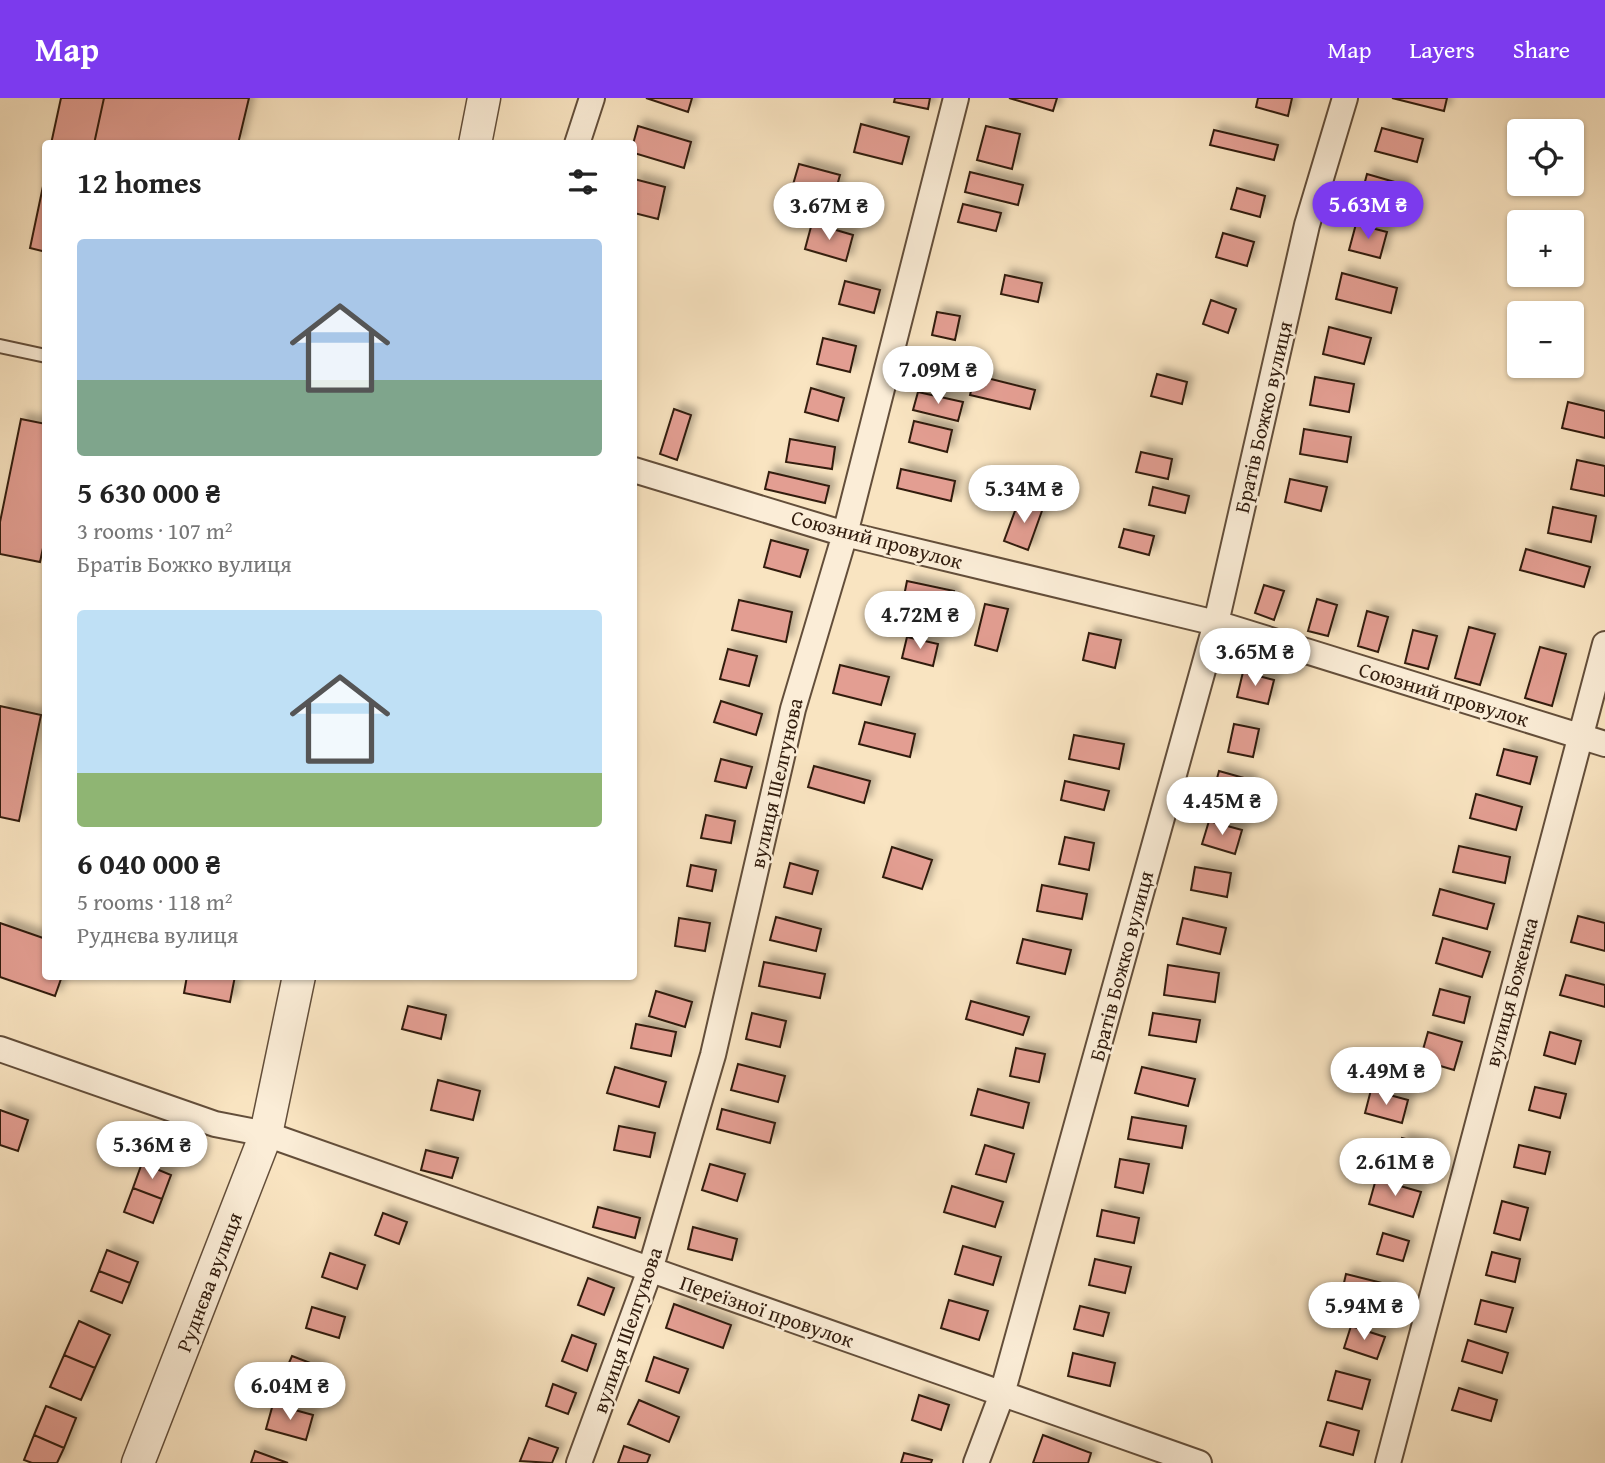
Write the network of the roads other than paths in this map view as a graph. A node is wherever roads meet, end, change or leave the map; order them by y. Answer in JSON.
{"nodes":[{"id":1,"x":484,"y":98,"type":"edge"},
{"id":2,"x":592,"y":98,"type":"edge"},
{"id":3,"x":956,"y":98,"type":"edge"},
{"id":4,"x":1345,"y":98,"type":"edge"},
{"id":5,"x":476,"y":140,"type":"edge"},
{"id":6,"x":578,"y":140,"type":"edge"},
{"id":7,"x":0,"y":346,"type":"edge"},
{"id":8,"x":42,"y":355,"type":"edge"},
{"id":9,"x":637,"y":471,"type":"edge"},
{"id":10,"x":845,"y":534,"type":"junction"},
{"id":11,"x":1216,"y":623,"type":"junction"},
{"id":12,"x":1605,"y":644,"type":"edge"},
{"id":13,"x":1579,"y":736,"type":"junction"},
{"id":14,"x":1605,"y":744,"type":"edge"},
{"id":15,"x":298,"y":980,"type":"edge"},
{"id":16,"x":0,"y":1049,"type":"edge"},
{"id":17,"x":266,"y":1134,"type":"junction"},
{"id":18,"x":650,"y":1270,"type":"junction"},
{"id":19,"x":1002,"y":1394,"type":"junction"},
{"id":20,"x":138,"y":1463,"type":"edge"},
{"id":21,"x":579,"y":1463,"type":"edge"},
{"id":22,"x":976,"y":1463,"type":"edge"},
{"id":23,"x":1199,"y":1463,"type":"edge"},
{"id":24,"x":1388,"y":1463,"type":"edge"}],
"edges":[{"from":1,"to":5,"type":"street"},
{"from":2,"to":6,"type":"street"},
{"from":3,"to":10,"type":"street","name":"вулиця Шелгунова"},
{"from":4,"to":11,"type":"street","name":"Братів Божко вулиця"},
{"from":7,"to":8,"type":"lane"},
{"from":9,"to":10,"type":"street","name":"Союзний провулок"},
{"from":10,"to":11,"type":"street","name":"Союзний провулок"},
{"from":10,"to":18,"type":"street","name":"вулиця Шелгунова"},
{"from":11,"to":13,"type":"street","name":"Союзний провулок"},
{"from":11,"to":19,"type":"street","name":"Братів Божко вулиця"},
{"from":12,"to":13,"type":"street","name":"вулиця Боженка"},
{"from":13,"to":14,"type":"street","name":"Союзний провулок"},
{"from":13,"to":24,"type":"street","name":"вулиця Боженка"},
{"from":15,"to":17,"type":"street","name":"Руднєва вулиця"},
{"from":16,"to":17,"type":"street","name":"Переїзної провулок"},
{"from":17,"to":18,"type":"street","name":"Переїзної провулок"},
{"from":17,"to":20,"type":"street","name":"Руднєва вулиця"},
{"from":18,"to":19,"type":"street","name":"Переїзної провулок"},
{"from":18,"to":21,"type":"street","name":"вулиця Шелгунова"},
{"from":19,"to":22,"type":"street","name":"Братів Божко вулиця"},
{"from":19,"to":23,"type":"street","name":"Переїзної провулок"}]}
